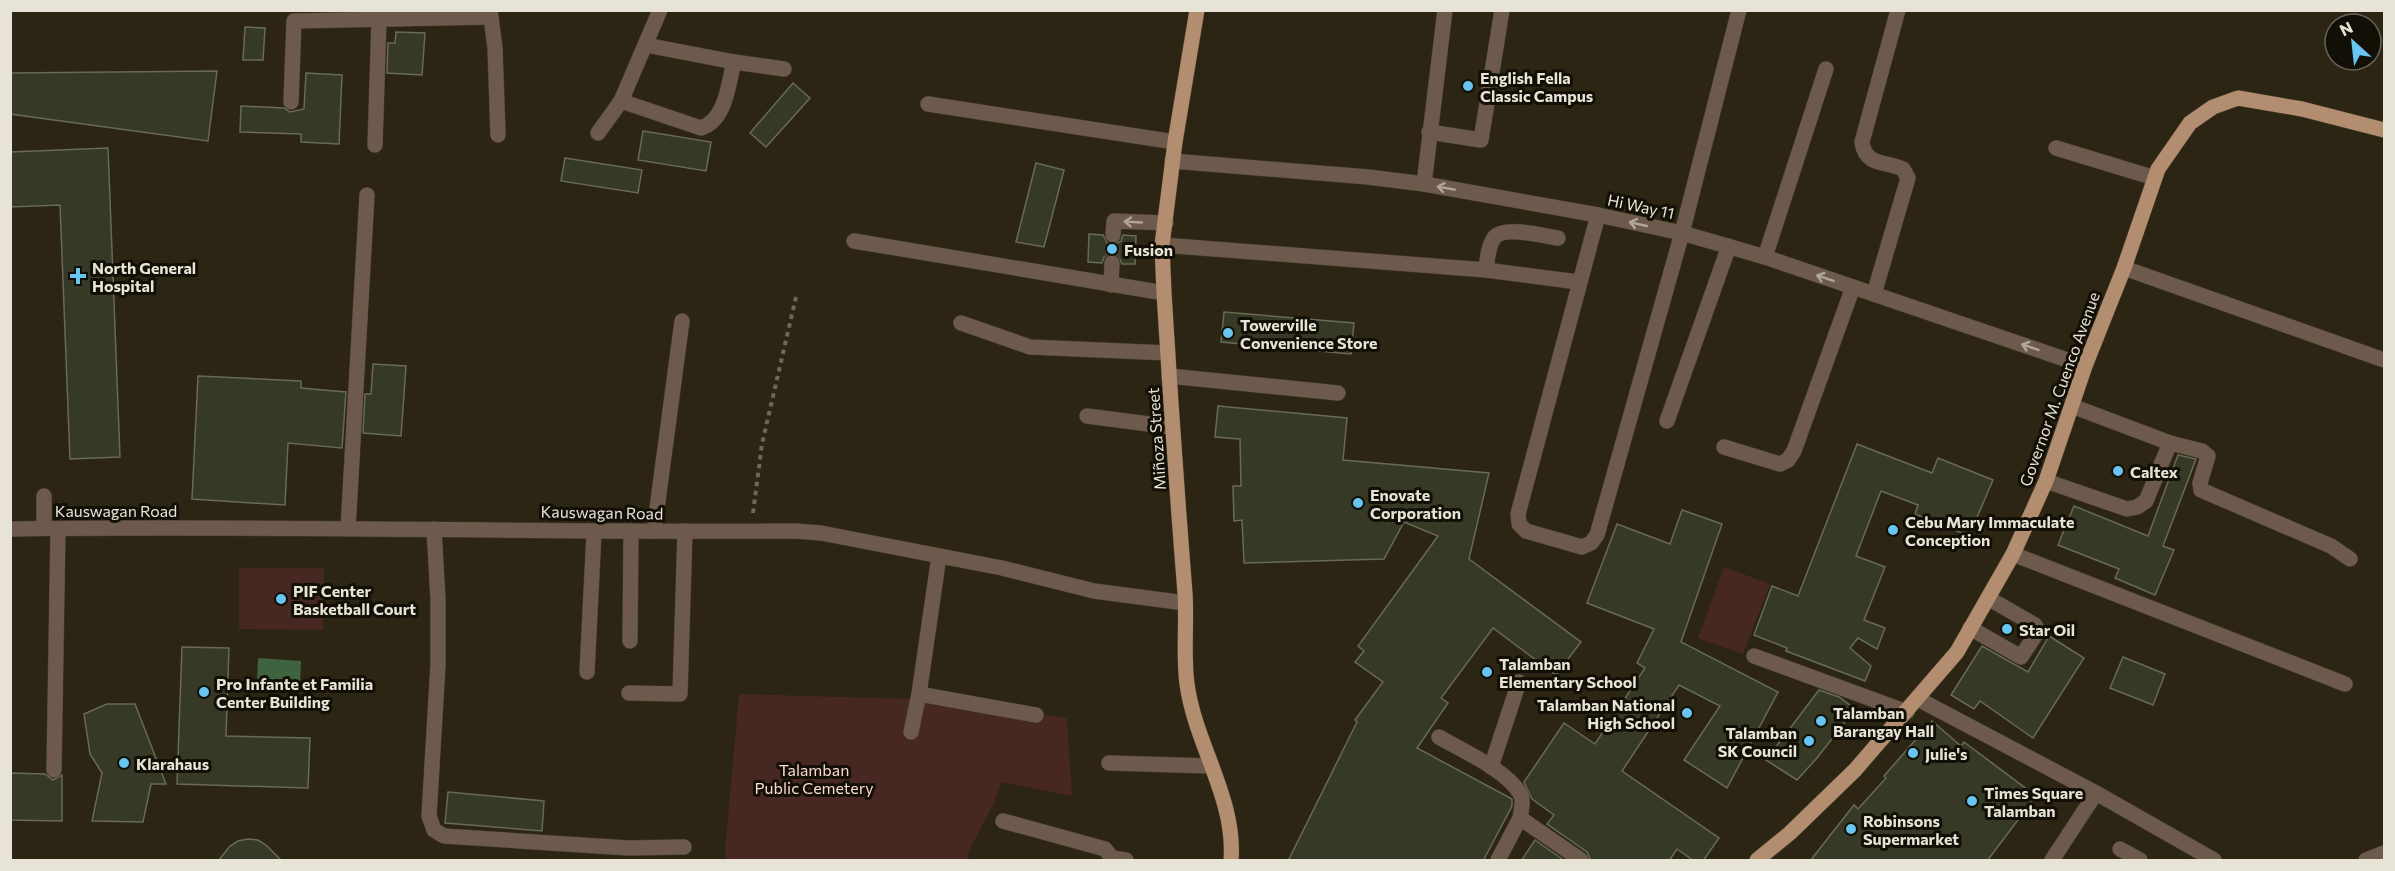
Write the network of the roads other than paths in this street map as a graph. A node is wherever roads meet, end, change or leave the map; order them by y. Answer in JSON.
{"nodes":[{"id":1,"x":660,"y":10,"type":"edge"},
{"id":2,"x":1197,"y":10,"type":"edge"},
{"id":3,"x":1445,"y":10,"type":"edge"},
{"id":4,"x":1502,"y":10,"type":"edge"},
{"id":5,"x":1739,"y":10,"type":"edge"},
{"id":6,"x":1898,"y":10,"type":"edge"},
{"id":7,"x":491,"y":14,"type":"edge"},
{"id":8,"x":379,"y":20,"type":"junction"},
{"id":9,"x":646,"y":45,"type":"junction"},
{"id":10,"x":734,"y":62,"type":"junction"},
{"id":11,"x":784,"y":69,"type":"dead end"},
{"id":12,"x":1826,"y":69,"type":"dead end"},
{"id":13,"x":621,"y":101,"type":"junction"},
{"id":14,"x":291,"y":102,"type":"dead end"},
{"id":15,"x":928,"y":104,"type":"dead end"},
{"id":16,"x":2385,"y":130,"type":"edge"},
{"id":17,"x":1429,"y":132,"type":"junction"},
{"id":18,"x":598,"y":133,"type":"dead end"},
{"id":19,"x":498,"y":135,"type":"dead end"},
{"id":20,"x":1175,"y":142,"type":"junction"},
{"id":21,"x":375,"y":145,"type":"dead end"},
{"id":22,"x":2056,"y":148,"type":"dead end"},
{"id":23,"x":1172,"y":162,"type":"junction"},
{"id":24,"x":2155,"y":178,"type":"junction"},
{"id":25,"x":1424,"y":184,"type":"junction"},
{"id":26,"x":367,"y":195,"type":"dead end"},
{"id":27,"x":1598,"y":215,"type":"junction"},
{"id":28,"x":1166,"y":224,"type":"junction"},
{"id":29,"x":1682,"y":233,"type":"junction"},
{"id":30,"x":1113,"y":235,"type":"dead end"},
{"id":31,"x":1558,"y":238,"type":"dead end"},
{"id":32,"x":855,"y":241,"type":"dead end"},
{"id":33,"x":1162,"y":245,"type":"junction"},
{"id":34,"x":1729,"y":246,"type":"junction"},
{"id":35,"x":1765,"y":257,"type":"junction"},
{"id":36,"x":1112,"y":263,"type":"tunnel mouth"},
{"id":37,"x":2124,"y":268,"type":"junction"},
{"id":38,"x":1486,"y":270,"type":"junction"},
{"id":39,"x":1578,"y":282,"type":"junction"},
{"id":40,"x":1111,"y":285,"type":"junction"},
{"id":41,"x":1853,"y":287,"type":"junction"},
{"id":42,"x":1164,"y":293,"type":"junction"},
{"id":43,"x":1874,"y":294,"type":"junction"},
{"id":44,"x":682,"y":321,"type":"dead end"},
{"id":45,"x":961,"y":323,"type":"dead end"},
{"id":46,"x":1168,"y":353,"type":"junction"},
{"id":47,"x":2385,"y":360,"type":"edge"},
{"id":48,"x":2085,"y":366,"type":"junction"},
{"id":49,"x":1169,"y":376,"type":"junction"},
{"id":50,"x":1338,"y":393,"type":"dead end"},
{"id":51,"x":2072,"y":406,"type":"junction"},
{"id":52,"x":1087,"y":417,"type":"dead end"},
{"id":53,"x":1666,"y":421,"type":"dead end"},
{"id":54,"x":1172,"y":427,"type":"junction"},
{"id":55,"x":2170,"y":443,"type":"junction"},
{"id":56,"x":1724,"y":447,"type":"dead end"},
{"id":57,"x":2046,"y":481,"type":"junction"},
{"id":58,"x":44,"y":496,"type":"dead end"},
{"id":59,"x":10,"y":529,"type":"edge"},
{"id":60,"x":51,"y":529,"type":"junction"},
{"id":61,"x":348,"y":529,"type":"junction"},
{"id":62,"x":434,"y":529,"type":"junction"},
{"id":63,"x":631,"y":531,"type":"junction"},
{"id":64,"x":654,"y":531,"type":"junction"},
{"id":65,"x":685,"y":531,"type":"junction"},
{"id":66,"x":594,"y":533,"type":"junction"},
{"id":67,"x":2013,"y":554,"type":"junction"},
{"id":68,"x":939,"y":556,"type":"junction"},
{"id":69,"x":2350,"y":559,"type":"dead end"},
{"id":70,"x":1988,"y":598,"type":"junction"},
{"id":71,"x":1185,"y":603,"type":"junction"},
{"id":72,"x":1970,"y":628,"type":"junction"},
{"id":73,"x":630,"y":641,"type":"dead end"},
{"id":74,"x":1754,"y":656,"type":"dead end"},
{"id":75,"x":587,"y":672,"type":"dead end"},
{"id":76,"x":1519,"y":682,"type":"dead end"},
{"id":77,"x":2345,"y":684,"type":"dead end"},
{"id":78,"x":629,"y":693,"type":"dead end"},
{"id":79,"x":919,"y":694,"type":"junction"},
{"id":80,"x":1918,"y":699,"type":"junction"},
{"id":81,"x":1907,"y":712,"type":"junction"},
{"id":82,"x":1036,"y":715,"type":"dead end"},
{"id":83,"x":911,"y":732,"type":"dead end"},
{"id":84,"x":1439,"y":737,"type":"dead end"},
{"id":85,"x":1109,"y":763,"type":"dead end"},
{"id":86,"x":1211,"y":766,"type":"junction"},
{"id":87,"x":1491,"y":767,"type":"junction"},
{"id":88,"x":54,"y":770,"type":"dead end"},
{"id":89,"x":2096,"y":793,"type":"junction"},
{"id":90,"x":1520,"y":818,"type":"junction"},
{"id":91,"x":1003,"y":821,"type":"dead end"},
{"id":92,"x":684,"y":847,"type":"dead end"},
{"id":93,"x":2120,"y":849,"type":"dead end"},
{"id":94,"x":2385,"y":852,"type":"edge"},
{"id":95,"x":2190,"y":855,"type":"edge"},
{"id":96,"x":1116,"y":860,"type":"edge"},
{"id":97,"x":1231,"y":861,"type":"edge"},
{"id":98,"x":1498,"y":861,"type":"edge"},
{"id":99,"x":1581,"y":861,"type":"edge"},
{"id":100,"x":1758,"y":861,"type":"edge"},
{"id":101,"x":2052,"y":861,"type":"edge"},
{"id":102,"x":2140,"y":861,"type":"edge"},
{"id":103,"x":2214,"y":861,"type":"edge"},
{"id":104,"x":2366,"y":861,"type":"edge"}],
"edges":[{"from":1,"to":9,"type":"street"},
{"from":2,"to":20,"type":"main road","name":"Miñoza Street"},
{"from":3,"to":17,"type":"street"},
{"from":4,"to":17,"type":"street"},
{"from":5,"to":29,"type":"street"},
{"from":6,"to":43,"type":"street"},
{"from":7,"to":8,"type":"street"},
{"from":7,"to":19,"type":"street"},
{"from":8,"to":14,"type":"street"},
{"from":8,"to":21,"type":"street"},
{"from":9,"to":10,"type":"street"},
{"from":9,"to":13,"type":"street"},
{"from":10,"to":11,"type":"street"},
{"from":10,"to":13,"type":"street"},
{"from":12,"to":35,"type":"street"},
{"from":13,"to":18,"type":"street"},
{"from":15,"to":20,"type":"street"},
{"from":16,"to":24,"type":"main road","name":"Governor M. Cuenco Avenue"},
{"from":17,"to":25,"type":"street"},
{"from":20,"to":23,"type":"main road","name":"Miñoza Street"},
{"from":22,"to":24,"type":"street"},
{"from":23,"to":25,"type":"street","name":"Hi Way 11"},
{"from":23,"to":28,"type":"main road","name":"Miñoza Street"},
{"from":24,"to":37,"type":"main road","name":"Governor M. Cuenco Avenue"},
{"from":27,"to":25,"type":"street","name":"Hi Way 11","one_way":true},
{"from":26,"to":61,"type":"street"},
{"from":29,"to":27,"type":"street","name":"Hi Way 11","one_way":true},
{"from":27,"to":39,"type":"street"},
{"from":28,"to":30,"type":"street","one_way":true},
{"from":28,"to":33,"type":"main road","name":"Miñoza Street"},
{"from":29,"to":34,"type":"street","name":"Hi Way 11"},
{"from":29,"to":39,"type":"street"},
{"from":31,"to":38,"type":"street"},
{"from":32,"to":40,"type":"street"},
{"from":33,"to":38,"type":"street"},
{"from":33,"to":42,"type":"main road","name":"Miñoza Street"},
{"from":34,"to":35,"type":"street","name":"Hi Way 11"},
{"from":34,"to":53,"type":"street"},
{"from":41,"to":35,"type":"street","name":"Hi Way 11","one_way":true},
{"from":36,"to":40,"type":"street"},
{"from":37,"to":47,"type":"street"},
{"from":37,"to":48,"type":"main road","name":"Governor M. Cuenco Avenue"},
{"from":38,"to":39,"type":"street"},
{"from":40,"to":42,"type":"street"},
{"from":41,"to":43,"type":"street","name":"Hi Way 11"},
{"from":41,"to":56,"type":"street"},
{"from":42,"to":46,"type":"main road","name":"Miñoza Street"},
{"from":48,"to":43,"type":"street","name":"Hi Way 11","one_way":true},
{"from":44,"to":64,"type":"street"},
{"from":45,"to":46,"type":"street"},
{"from":46,"to":49,"type":"main road","name":"Miñoza Street"},
{"from":48,"to":51,"type":"main road","name":"Governor M. Cuenco Avenue"},
{"from":49,"to":50,"type":"street"},
{"from":49,"to":54,"type":"main road","name":"Miñoza Street"},
{"from":51,"to":55,"type":"street"},
{"from":51,"to":57,"type":"main road","name":"Governor M. Cuenco Avenue"},
{"from":52,"to":54,"type":"street"},
{"from":54,"to":71,"type":"main road","name":"Miñoza Street"},
{"from":55,"to":57,"type":"street"},
{"from":55,"to":69,"type":"street"},
{"from":57,"to":67,"type":"main road","name":"Governor M. Cuenco Avenue"},
{"from":58,"to":60,"type":"street"},
{"from":59,"to":60,"type":"street","name":"Kauswagan Road"},
{"from":60,"to":61,"type":"street","name":"Kauswagan Road"},
{"from":60,"to":88,"type":"street"},
{"from":61,"to":62,"type":"street","name":"Kauswagan Road"},
{"from":62,"to":66,"type":"street","name":"Kauswagan Road"},
{"from":62,"to":92,"type":"street"},
{"from":63,"to":64,"type":"street","name":"Kauswagan Road"},
{"from":63,"to":66,"type":"street","name":"Kauswagan Road"},
{"from":63,"to":73,"type":"street"},
{"from":64,"to":65,"type":"street","name":"Kauswagan Road"},
{"from":65,"to":68,"type":"street","name":"Kauswagan Road"},
{"from":65,"to":78,"type":"street"},
{"from":66,"to":75,"type":"street"},
{"from":67,"to":70,"type":"main road","name":"Governor M. Cuenco Avenue"},
{"from":67,"to":77,"type":"street"},
{"from":68,"to":71,"type":"street","name":"Kauswagan Road"},
{"from":68,"to":79,"type":"street"},
{"from":70,"to":72,"type":"main road","name":"Governor M. Cuenco Avenue"},
{"from":70,"to":72,"type":"street"},
{"from":71,"to":86,"type":"main road","name":"Miñoza Street"},
{"from":72,"to":80,"type":"main road","name":"Governor M. Cuenco Avenue"},
{"from":74,"to":81,"type":"street"},
{"from":76,"to":87,"type":"street"},
{"from":79,"to":82,"type":"street"},
{"from":79,"to":83,"type":"street"},
{"from":80,"to":81,"type":"main road","name":"Governor M. Cuenco Avenue"},
{"from":80,"to":89,"type":"street"},
{"from":81,"to":100,"type":"main road","name":"Governor M. Cuenco Avenue"},
{"from":84,"to":87,"type":"street"},
{"from":85,"to":86,"type":"street"},
{"from":86,"to":97,"type":"main road","name":"Miñoza Street"},
{"from":87,"to":90,"type":"street"},
{"from":89,"to":95,"type":"street"},
{"from":89,"to":101,"type":"street"},
{"from":90,"to":98,"type":"street"},
{"from":90,"to":99,"type":"street"},
{"from":91,"to":96,"type":"street"},
{"from":93,"to":102,"type":"street"},
{"from":94,"to":104,"type":"street"},
{"from":95,"to":103,"type":"street"}]}
